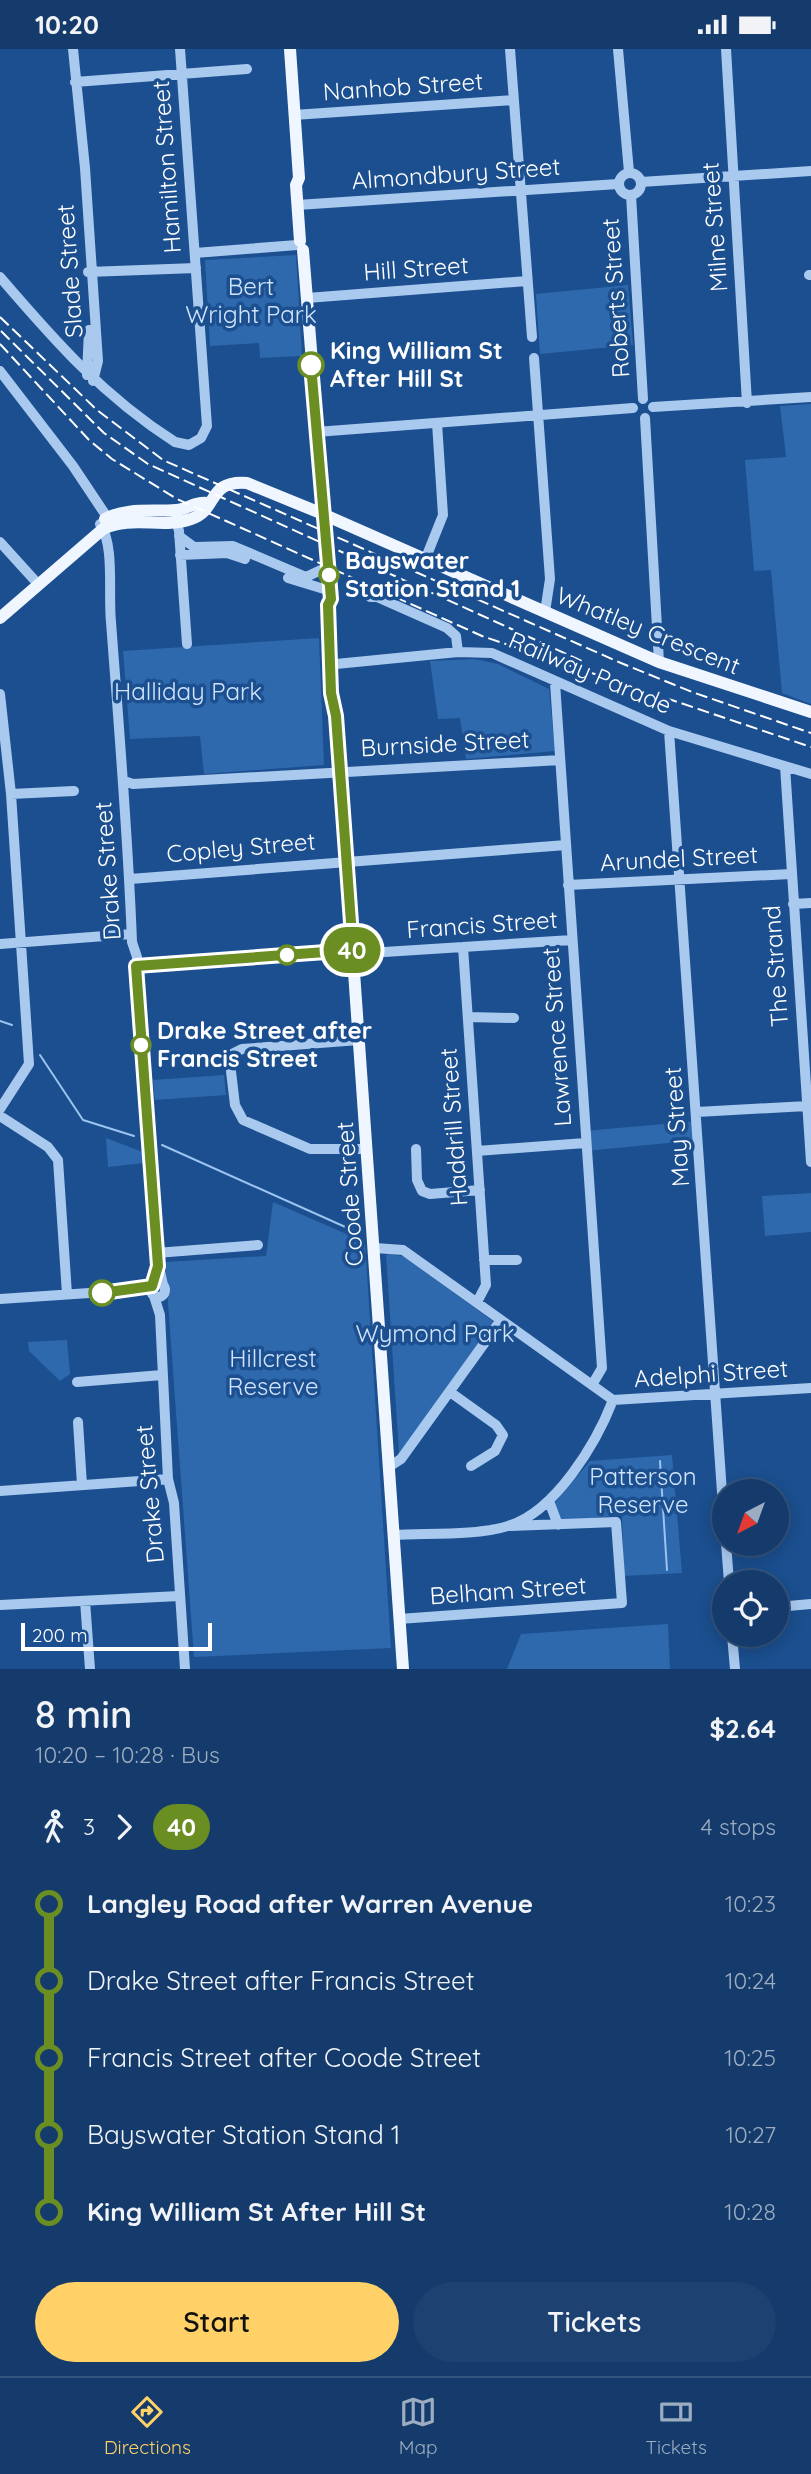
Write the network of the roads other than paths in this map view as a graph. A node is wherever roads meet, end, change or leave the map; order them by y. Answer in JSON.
{"nodes":[{"id":1,"x":73,"y":49,"type":"edge"},
{"id":2,"x":180,"y":49,"type":"edge"},
{"id":3,"x":290,"y":49,"type":"edge"},
{"id":4,"x":510,"y":49,"type":"edge"},
{"id":5,"x":618,"y":49,"type":"edge"},
{"id":6,"x":726,"y":49,"type":"edge"},
{"id":7,"x":247,"y":69,"type":"dead end"},
{"id":8,"x":181,"y":72,"type":"junction"},
{"id":9,"x":75,"y":82,"type":"junction"},
{"id":10,"x":514,"y":100,"type":"junction"},
{"id":11,"x":295,"y":115,"type":"junction"},
{"id":12,"x":811,"y":171,"type":"edge"},
{"id":13,"x":629,"y":172,"type":"junction"},
{"id":14,"x":733,"y":175,"type":"junction"},
{"id":15,"x":641,"y":182,"type":"junction"},
{"id":16,"x":618,"y":184,"type":"junction"},
{"id":17,"x":521,"y":191,"type":"junction"},
{"id":18,"x":631,"y":195,"type":"junction"},
{"id":19,"x":300,"y":205,"type":"junction"},
{"id":20,"x":301,"y":244,"type":"junction"},
{"id":21,"x":195,"y":253,"type":"junction"},
{"id":22,"x":196,"y":268,"type":"junction"},
{"id":23,"x":90,"y":272,"type":"junction"},
{"id":24,"x":0,"y":277,"type":"edge"},
{"id":25,"x":527,"y":281,"type":"junction"},
{"id":26,"x":307,"y":298,"type":"junction"},
{"id":27,"x":533,"y":337,"type":"dead end"},
{"id":28,"x":534,"y":358,"type":"dead end"},
{"id":29,"x":0,"y":371,"type":"edge"},
{"id":30,"x":90,"y":378,"type":"junction"},
{"id":31,"x":811,"y":397,"type":"edge"},
{"id":32,"x":643,"y":399,"type":"junction"},
{"id":33,"x":747,"y":403,"type":"junction"},
{"id":34,"x":653,"y":407,"type":"junction"},
{"id":35,"x":633,"y":408,"type":"junction"},
{"id":36,"x":536,"y":416,"type":"junction"},
{"id":37,"x":645,"y":418,"type":"junction"},
{"id":38,"x":437,"y":423,"type":"junction"},
{"id":39,"x":316,"y":432,"type":"junction"},
{"id":40,"x":322,"y":513,"type":"junction"},
{"id":41,"x":177,"y":516,"type":"junction"},
{"id":42,"x":106,"y":525,"type":"junction"},
{"id":43,"x":179,"y":536,"type":"junction"},
{"id":44,"x":0,"y":542,"type":"edge"},
{"id":45,"x":180,"y":555,"type":"junction"},
{"id":46,"x":425,"y":560,"type":"junction"},
{"id":47,"x":323,"y":569,"type":"junction"},
{"id":48,"x":38,"y":584,"type":"junction"},
{"id":49,"x":324,"y":589,"type":"junction"},
{"id":50,"x":370,"y":597,"type":"dead end"},
{"id":51,"x":328,"y":605,"type":"junction"},
{"id":52,"x":545,"y":612,"type":"junction"},
{"id":53,"x":0,"y":618,"type":"edge"},
{"id":54,"x":331,"y":639,"type":"junction"},
{"id":55,"x":187,"y":644,"type":"dead end"},
{"id":56,"x":458,"y":652,"type":"junction"},
{"id":57,"x":659,"y":662,"type":"junction"},
{"id":58,"x":335,"y":664,"type":"junction"},
{"id":59,"x":555,"y":683,"type":"junction"},
{"id":60,"x":0,"y":694,"type":"edge"},
{"id":61,"x":811,"y":712,"type":"edge"},
{"id":62,"x":336,"y":716,"type":"junction"},
{"id":63,"x":669,"y":731,"type":"junction"},
{"id":64,"x":559,"y":760,"type":"junction"},
{"id":65,"x":785,"y":766,"type":"junction"},
{"id":66,"x":340,"y":771,"type":"junction"},
{"id":67,"x":811,"y":774,"type":"edge"},
{"id":68,"x":124,"y":781,"type":"junction"},
{"id":69,"x":75,"y":791,"type":"dead end"},
{"id":70,"x":11,"y":794,"type":"junction"},
{"id":71,"x":566,"y":845,"type":"junction"},
{"id":72,"x":346,"y":860,"type":"junction"},
{"id":73,"x":791,"y":874,"type":"junction"},
{"id":74,"x":130,"y":879,"type":"junction"},
{"id":75,"x":682,"y":881,"type":"junction"},
{"id":76,"x":568,"y":885,"type":"junction"},
{"id":77,"x":811,"y":902,"type":"edge"},
{"id":78,"x":793,"y":904,"type":"junction"},
{"id":79,"x":131,"y":934,"type":"junction"},
{"id":80,"x":572,"y":940,"type":"junction"},
{"id":81,"x":19,"y":943,"type":"junction"},
{"id":82,"x":0,"y":944,"type":"edge"},
{"id":83,"x":463,"y":947,"type":"junction"},
{"id":84,"x":353,"y":952,"type":"junction"},
{"id":85,"x":136,"y":966,"type":"junction"},
{"id":86,"x":468,"y":1017,"type":"junction"},
{"id":87,"x":514,"y":1018,"type":"dead end"},
{"id":88,"x":359,"y":1040,"type":"junction"},
{"id":89,"x":807,"y":1106,"type":"junction"},
{"id":90,"x":0,"y":1109,"type":"edge"},
{"id":91,"x":697,"y":1112,"type":"junction"},
{"id":92,"x":0,"y":1116,"type":"edge"},
{"id":93,"x":809,"y":1122,"type":"edge"},
{"id":94,"x":585,"y":1143,"type":"junction"},
{"id":95,"x":367,"y":1149,"type":"junction"},
{"id":96,"x":416,"y":1149,"type":"dead end"},
{"id":97,"x":477,"y":1151,"type":"junction"},
{"id":98,"x":811,"y":1162,"type":"edge"},
{"id":99,"x":480,"y":1190,"type":"junction"},
{"id":100,"x":258,"y":1245,"type":"dead end"},
{"id":101,"x":375,"y":1248,"type":"junction"},
{"id":102,"x":156,"y":1253,"type":"junction"},
{"id":103,"x":517,"y":1259,"type":"dead end"},
{"id":104,"x":484,"y":1260,"type":"junction"},
{"id":105,"x":156,"y":1290,"type":"junction"},
{"id":106,"x":67,"y":1294,"type":"junction"},
{"id":107,"x":0,"y":1299,"type":"edge"},
{"id":108,"x":477,"y":1303,"type":"junction"},
{"id":109,"x":501,"y":1320,"type":"junction"},
{"id":110,"x":163,"y":1375,"type":"junction"},
{"id":111,"x":77,"y":1382,"type":"dead end"},
{"id":112,"x":592,"y":1385,"type":"junction"},
{"id":113,"x":811,"y":1388,"type":"edge"},
{"id":114,"x":450,"y":1392,"type":"junction"},
{"id":115,"x":716,"y":1394,"type":"junction"},
{"id":116,"x":613,"y":1400,"type":"junction"},
{"id":117,"x":78,"y":1422,"type":"dead end"},
{"id":118,"x":390,"y":1466,"type":"junction"},
{"id":119,"x":471,"y":1466,"type":"dead end"},
{"id":120,"x":168,"y":1479,"type":"junction"},
{"id":121,"x":721,"y":1479,"type":"edge"},
{"id":122,"x":82,"y":1485,"type":"junction"},
{"id":123,"x":0,"y":1490,"type":"edge"},
{"id":124,"x":549,"y":1501,"type":"junction"},
{"id":125,"x":558,"y":1525,"type":"junction"},
{"id":126,"x":510,"y":1526,"type":"junction"},
{"id":127,"x":394,"y":1535,"type":"junction"},
{"id":128,"x":179,"y":1596,"type":"junction"},
{"id":129,"x":85,"y":1601,"type":"junction"},
{"id":130,"x":811,"y":1604,"type":"edge"},
{"id":131,"x":0,"y":1605,"type":"edge"},
{"id":132,"x":789,"y":1606,"type":"edge"},
{"id":133,"x":399,"y":1619,"type":"junction"},
{"id":134,"x":733,"y":1647,"type":"edge"},
{"id":135,"x":90,"y":1669,"type":"edge"},
{"id":136,"x":185,"y":1669,"type":"edge"},
{"id":137,"x":403,"y":1669,"type":"edge"},
{"id":138,"x":735,"y":1669,"type":"edge"}],
"edges":[{"from":1,"to":9,"type":"street","name":"Slade Street"},
{"from":2,"to":8,"type":"street","name":"Hamilton Street"},
{"from":3,"to":11,"type":"main road"},
{"from":4,"to":10,"type":"street"},
{"from":5,"to":13,"type":"street"},
{"from":6,"to":14,"type":"street","name":"Milne Street"},
{"from":7,"to":8,"type":"street"},
{"from":8,"to":9,"type":"street"},
{"from":8,"to":21,"type":"street","name":"Hamilton Street"},
{"from":9,"to":23,"type":"street","name":"Slade Street"},
{"from":10,"to":11,"type":"street","name":"Nanhob Street"},
{"from":10,"to":17,"type":"street"},
{"from":11,"to":19,"type":"main road"},
{"from":12,"to":14,"type":"street"},
{"from":13,"to":15,"type":"street"},
{"from":13,"to":16,"type":"street"},
{"from":14,"to":15,"type":"street"},
{"from":14,"to":33,"type":"street","name":"Milne Street"},
{"from":15,"to":18,"type":"street"},
{"from":16,"to":17,"type":"street","name":"Almondbury Street"},
{"from":16,"to":18,"type":"street"},
{"from":17,"to":19,"type":"street","name":"Almondbury Street"},
{"from":17,"to":25,"type":"street"},
{"from":18,"to":32,"type":"street","name":"Roberts Street"},
{"from":19,"to":20,"type":"main road"},
{"from":20,"to":21,"type":"street"},
{"from":20,"to":26,"type":"main road"},
{"from":21,"to":22,"type":"street","name":"Hamilton Street"},
{"from":22,"to":23,"type":"street"},
{"from":22,"to":30,"type":"street","name":"Hamilton Street"},
{"from":23,"to":30,"type":"street","name":"Slade Street"},
{"from":24,"to":30,"type":"street"},
{"from":25,"to":26,"type":"street","name":"Hill Street"},
{"from":25,"to":27,"type":"street"},
{"from":26,"to":39,"type":"main road"},
{"from":28,"to":36,"type":"street"},
{"from":29,"to":42,"type":"street"},
{"from":31,"to":33,"type":"street"},
{"from":32,"to":34,"type":"street","name":"Roberts Street"},
{"from":32,"to":35,"type":"street","name":"Roberts Street"},
{"from":33,"to":34,"type":"street"},
{"from":34,"to":37,"type":"street","name":"Roberts Street"},
{"from":35,"to":36,"type":"street"},
{"from":35,"to":37,"type":"street","name":"Roberts Street"},
{"from":36,"to":38,"type":"street"},
{"from":36,"to":52,"type":"street"},
{"from":37,"to":57,"type":"street"},
{"from":38,"to":39,"type":"street"},
{"from":38,"to":46,"type":"street"},
{"from":39,"to":40,"type":"main road","name":"Coode Street"},
{"from":39,"to":40,"type":"main road"},
{"from":40,"to":41,"type":"main road","name":"Whatley Crescent"},
{"from":40,"to":46,"type":"main road","name":"Whatley Crescent"},
{"from":40,"to":47,"type":"main road","name":"Coode Street"},
{"from":40,"to":51,"type":"main road","name":"Coode Street"},
{"from":41,"to":42,"type":"main road"},
{"from":41,"to":42,"type":"main road"},
{"from":41,"to":43,"type":"street"},
{"from":42,"to":48,"type":"main road"},
{"from":42,"to":68,"type":"street","name":"Drake Street"},
{"from":43,"to":45,"type":"street"},
{"from":43,"to":47,"type":"street"},
{"from":44,"to":48,"type":"street"},
{"from":45,"to":49,"type":"street"},
{"from":45,"to":55,"type":"street"},
{"from":46,"to":52,"type":"main road","name":"Whatley Crescent"},
{"from":47,"to":49,"type":"main road","name":"Coode Street"},
{"from":48,"to":53,"type":"main road"},
{"from":49,"to":51,"type":"main road","name":"Coode Street"},
{"from":50,"to":56,"type":"street"},
{"from":51,"to":54,"type":"main road","name":"Coode Street"},
{"from":52,"to":57,"type":"main road","name":"Whatley Crescent"},
{"from":54,"to":58,"type":"main road","name":"Coode Street"},
{"from":54,"to":62,"type":"main road","name":"Coode Street"},
{"from":56,"to":58,"type":"street","name":"Railway Parade"},
{"from":56,"to":59,"type":"street","name":"Railway Parade"},
{"from":57,"to":61,"type":"main road","name":"Whatley Crescent"},
{"from":58,"to":62,"type":"main road","name":"Coode Street"},
{"from":59,"to":63,"type":"street","name":"Railway Parade"},
{"from":59,"to":64,"type":"street","name":"Lawrence Street"},
{"from":60,"to":70,"type":"street"},
{"from":62,"to":66,"type":"main road","name":"Coode Street"},
{"from":63,"to":65,"type":"street","name":"Railway Parade"},
{"from":63,"to":75,"type":"street","name":"May Street"},
{"from":64,"to":66,"type":"street","name":"Burnside Street"},
{"from":64,"to":71,"type":"street","name":"Lawrence Street"},
{"from":65,"to":67,"type":"street","name":"Railway Parade"},
{"from":65,"to":73,"type":"street","name":"The Strand"},
{"from":66,"to":68,"type":"street","name":"Burnside Street"},
{"from":66,"to":72,"type":"main road","name":"Coode Street"},
{"from":68,"to":74,"type":"street","name":"Drake Street"},
{"from":69,"to":70,"type":"street"},
{"from":70,"to":81,"type":"street"},
{"from":71,"to":72,"type":"street","name":"Copley Street"},
{"from":71,"to":76,"type":"street","name":"Lawrence Street"},
{"from":72,"to":74,"type":"street","name":"Copley Street"},
{"from":72,"to":84,"type":"main road","name":"Coode Street"},
{"from":73,"to":75,"type":"street","name":"Arundel Street"},
{"from":73,"to":78,"type":"street","name":"The Strand"},
{"from":74,"to":79,"type":"street","name":"Drake Street"},
{"from":75,"to":76,"type":"street","name":"Arundel Street"},
{"from":75,"to":91,"type":"street","name":"May Street"},
{"from":76,"to":80,"type":"street","name":"Lawrence Street"},
{"from":77,"to":78,"type":"street"},
{"from":78,"to":89,"type":"street","name":"The Strand"},
{"from":79,"to":81,"type":"street"},
{"from":79,"to":85,"type":"street","name":"Drake Street"},
{"from":80,"to":83,"type":"street","name":"Francis Street"},
{"from":80,"to":94,"type":"street","name":"Lawrence Street"},
{"from":81,"to":82,"type":"street"},
{"from":81,"to":90,"type":"street"},
{"from":83,"to":84,"type":"street","name":"Francis Street"},
{"from":83,"to":86,"type":"street","name":"Haddrill Street"},
{"from":84,"to":85,"type":"street","name":"Francis Street"},
{"from":84,"to":88,"type":"main road","name":"Coode Street"},
{"from":85,"to":102,"type":"street","name":"Drake Street"},
{"from":86,"to":87,"type":"street"},
{"from":86,"to":97,"type":"street","name":"Haddrill Street"},
{"from":88,"to":95,"type":"main road","name":"Coode Street"},
{"from":88,"to":95,"type":"street"},
{"from":89,"to":91,"type":"street"},
{"from":89,"to":93,"type":"street","name":"The Strand"},
{"from":91,"to":115,"type":"street","name":"May Street"},
{"from":92,"to":106,"type":"street"},
{"from":93,"to":98,"type":"street","name":"The Strand"},
{"from":94,"to":97,"type":"street"},
{"from":94,"to":112,"type":"street","name":"Lawrence Street"},
{"from":95,"to":101,"type":"main road","name":"Coode Street"},
{"from":96,"to":99,"type":"street"},
{"from":97,"to":99,"type":"street","name":"Haddrill Street"},
{"from":99,"to":104,"type":"street","name":"Haddrill Street"},
{"from":100,"to":102,"type":"street"},
{"from":101,"to":108,"type":"street"},
{"from":101,"to":118,"type":"main road","name":"Coode Street"},
{"from":102,"to":105,"type":"street","name":"Drake Street"},
{"from":103,"to":104,"type":"street"},
{"from":104,"to":108,"type":"street","name":"Haddrill Street"},
{"from":105,"to":106,"type":"street"},
{"from":105,"to":110,"type":"street","name":"Drake Street"},
{"from":106,"to":107,"type":"street"},
{"from":108,"to":109,"type":"street"},
{"from":109,"to":112,"type":"street"},
{"from":109,"to":114,"type":"street"},
{"from":110,"to":111,"type":"street"},
{"from":110,"to":120,"type":"street","name":"Drake Street"},
{"from":112,"to":116,"type":"street"},
{"from":113,"to":115,"type":"street","name":"Adelphi Street"},
{"from":114,"to":118,"type":"street"},
{"from":114,"to":119,"type":"street"},
{"from":115,"to":116,"type":"street","name":"Adelphi Street"},
{"from":115,"to":121,"type":"street","name":"May Street"},
{"from":116,"to":124,"type":"street"},
{"from":117,"to":122,"type":"street"},
{"from":118,"to":127,"type":"main road","name":"Coode Street"},
{"from":120,"to":122,"type":"street"},
{"from":120,"to":128,"type":"street","name":"Drake Street"},
{"from":122,"to":123,"type":"street"},
{"from":124,"to":125,"type":"street"},
{"from":124,"to":126,"type":"street"},
{"from":125,"to":126,"type":"street"},
{"from":125,"to":133,"type":"street","name":"Belham Street"},
{"from":126,"to":127,"type":"street"},
{"from":127,"to":133,"type":"main road","name":"Coode Street"},
{"from":128,"to":129,"type":"street"},
{"from":128,"to":136,"type":"street","name":"Drake Street"},
{"from":129,"to":131,"type":"street"},
{"from":129,"to":135,"type":"street"},
{"from":130,"to":132,"type":"street"},
{"from":133,"to":137,"type":"main road","name":"Coode Street"},
{"from":134,"to":138,"type":"street"}]}
